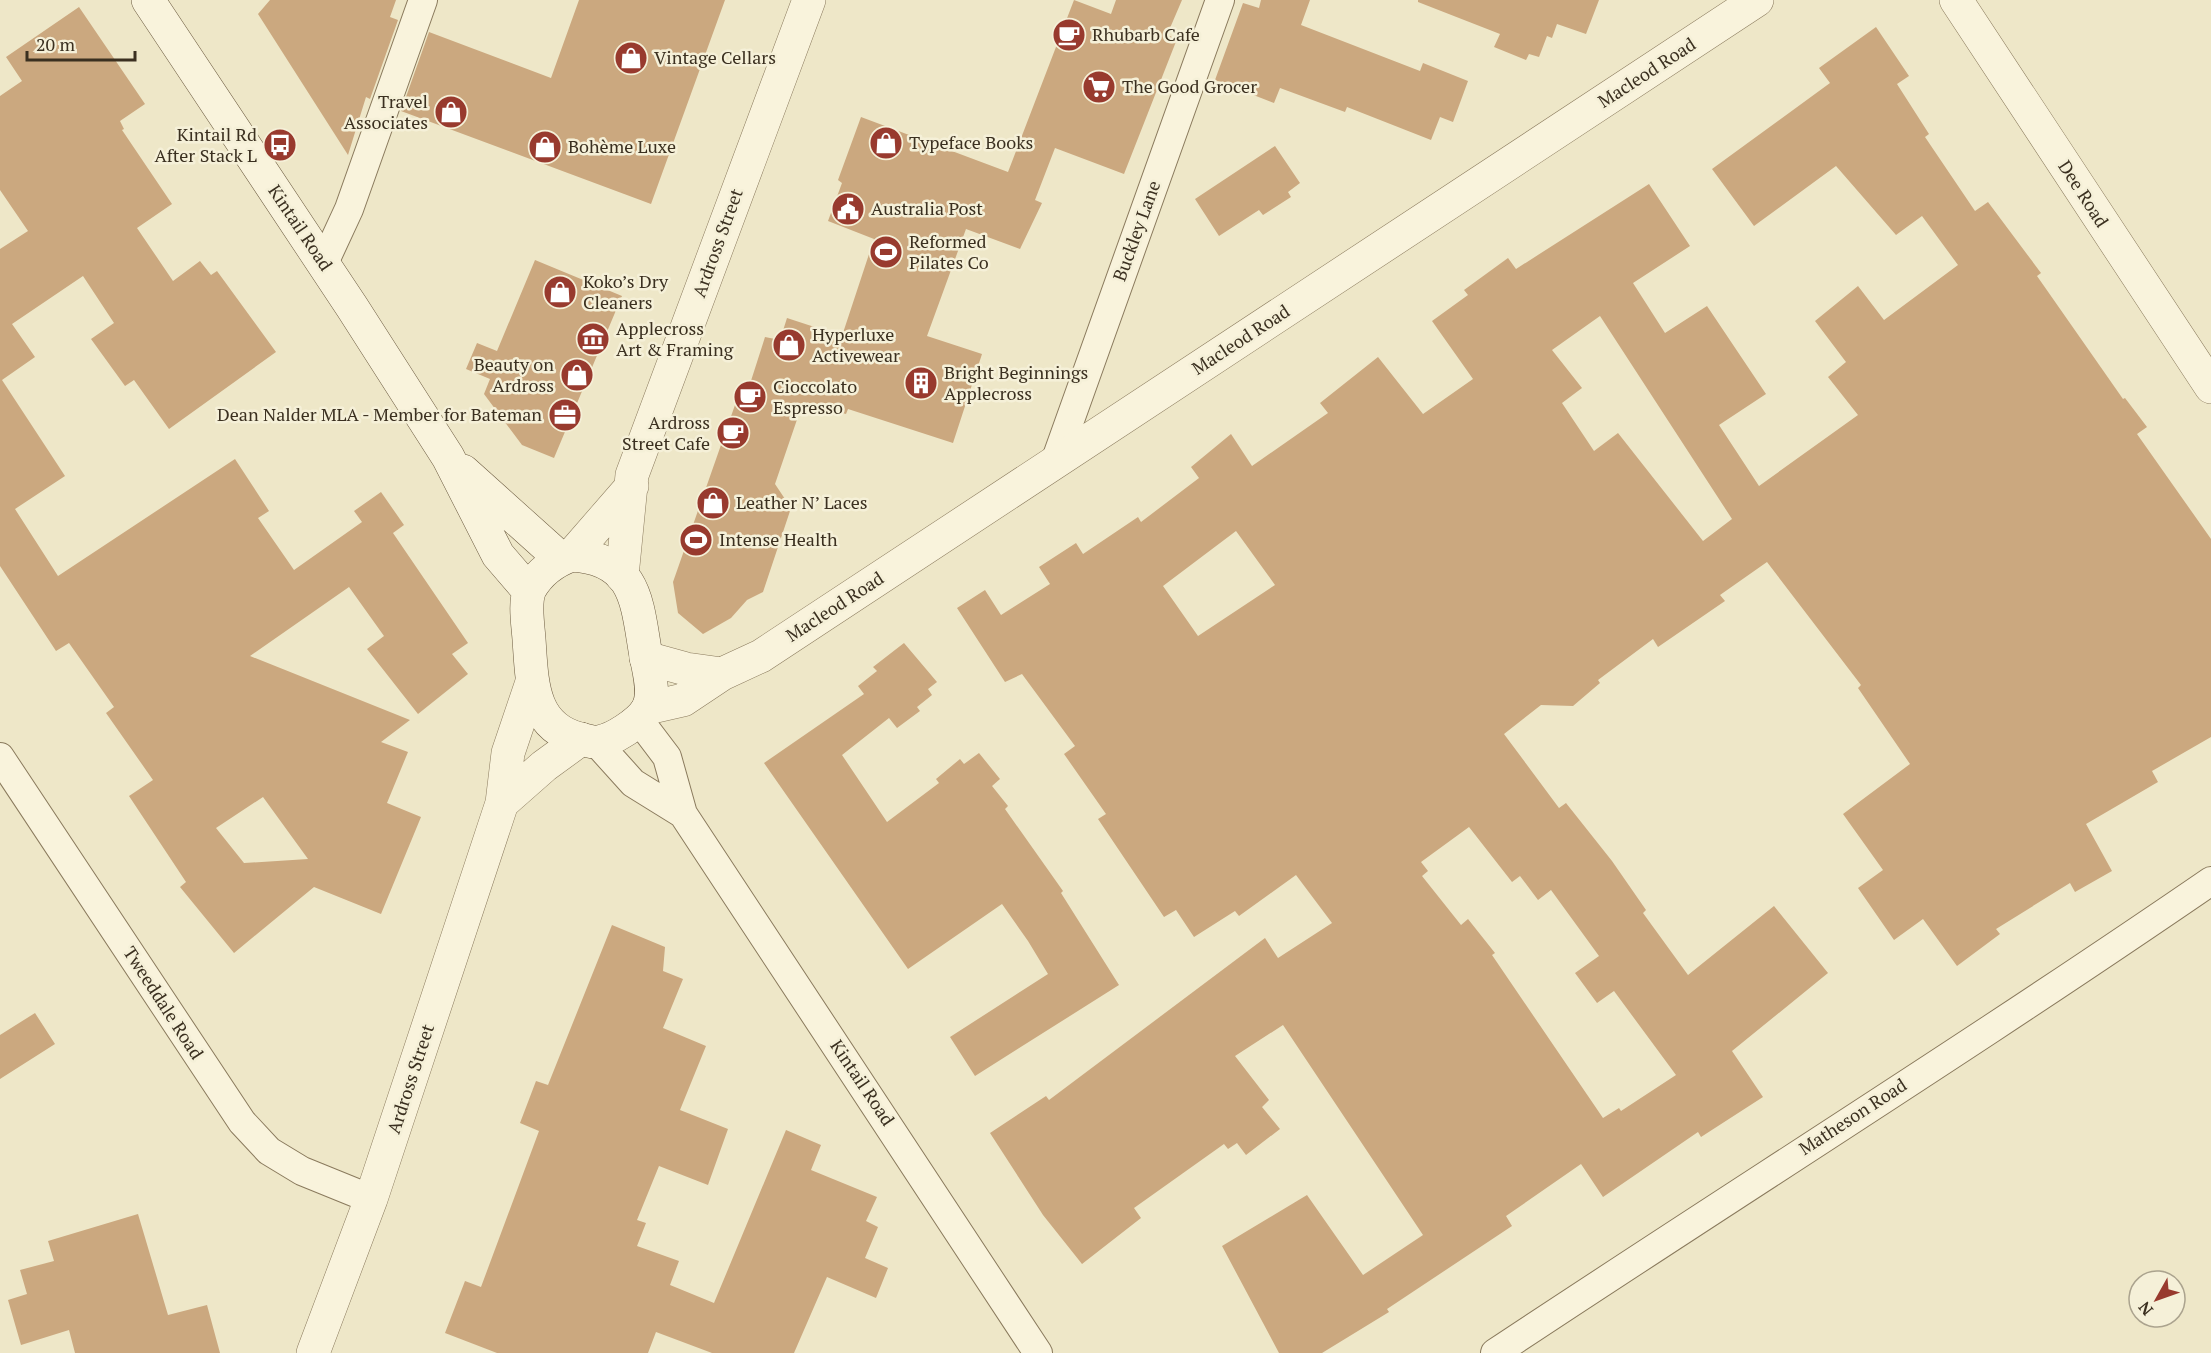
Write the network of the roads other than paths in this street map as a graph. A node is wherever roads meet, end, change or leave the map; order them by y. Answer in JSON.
{"nodes":[{"id":1,"x":148,"y":0,"type":"edge"},
{"id":2,"x":423,"y":0,"type":"edge"},
{"id":3,"x":809,"y":0,"type":"edge"},
{"id":4,"x":1220,"y":0,"type":"edge"},
{"id":5,"x":1757,"y":0,"type":"edge"},
{"id":6,"x":1956,"y":0,"type":"edge"},
{"id":7,"x":324,"y":263,"type":"junction"},
{"id":8,"x":2211,"y":387,"type":"edge"},
{"id":9,"x":448,"y":457,"type":"junction"},
{"id":10,"x":1055,"y":462,"type":"junction"},
{"id":11,"x":632,"y":486,"type":"junction"},
{"id":12,"x":566,"y":557,"type":"junction"},
{"id":13,"x":622,"y":576,"type":"junction"},
{"id":14,"x":529,"y":591,"type":"junction"},
{"id":15,"x":646,"y":658,"type":"junction"},
{"id":16,"x":722,"y":674,"type":"junction"},
{"id":17,"x":532,"y":682,"type":"junction"},
{"id":18,"x":644,"y":714,"type":"junction"},
{"id":19,"x":589,"y":741,"type":"junction"},
{"id":20,"x":0,"y":757,"type":"edge"},
{"id":21,"x":502,"y":803,"type":"junction"},
{"id":22,"x":682,"y":814,"type":"junction"},
{"id":23,"x":2211,"y":881,"type":"edge"},
{"id":24,"x":371,"y":1199,"type":"junction"},
{"id":25,"x":314,"y":1353,"type":"edge"},
{"id":26,"x":1038,"y":1353,"type":"edge"},
{"id":27,"x":1495,"y":1353,"type":"edge"}],
"edges":[{"from":1,"to":7,"type":"street","name":"Kintail Road"},
{"from":2,"to":7,"type":"street"},
{"from":3,"to":11,"type":"street","name":"Ardross Street"},
{"from":4,"to":10,"type":"street","name":"Buckley Lane"},
{"from":5,"to":10,"type":"street","name":"Macleod Road"},
{"from":6,"to":8,"type":"street","name":"Dee Road"},
{"from":7,"to":9,"type":"street","name":"Kintail Road"},
{"from":9,"to":12,"type":"street","name":"Kintail Road"},
{"from":9,"to":14,"type":"street","name":"Kintail Road"},
{"from":10,"to":16,"type":"street","name":"Macleod Road"},
{"from":11,"to":12,"type":"street","name":"Ardross Street"},
{"from":11,"to":13,"type":"street","name":"Ardross Street"},
{"from":12,"to":13,"type":"street"},
{"from":12,"to":14,"type":"street"},
{"from":13,"to":15,"type":"street"},
{"from":14,"to":17,"type":"street"},
{"from":15,"to":16,"type":"street"},
{"from":15,"to":18,"type":"street"},
{"from":16,"to":18,"type":"street","name":"Macleod Road"},
{"from":17,"to":19,"type":"street"},
{"from":17,"to":21,"type":"street","name":"Ardross Street"},
{"from":18,"to":19,"type":"street"},
{"from":18,"to":22,"type":"street","name":"Kintail Road"},
{"from":19,"to":21,"type":"street"},
{"from":19,"to":22,"type":"street","name":"Kintail Road"},
{"from":20,"to":24,"type":"street","name":"Tweeddale Road"},
{"from":21,"to":24,"type":"street","name":"Ardross Street"},
{"from":22,"to":26,"type":"street","name":"Kintail Road"},
{"from":23,"to":27,"type":"street","name":"Matheson Road"},
{"from":24,"to":25,"type":"street","name":"Ardross Street"}]}
